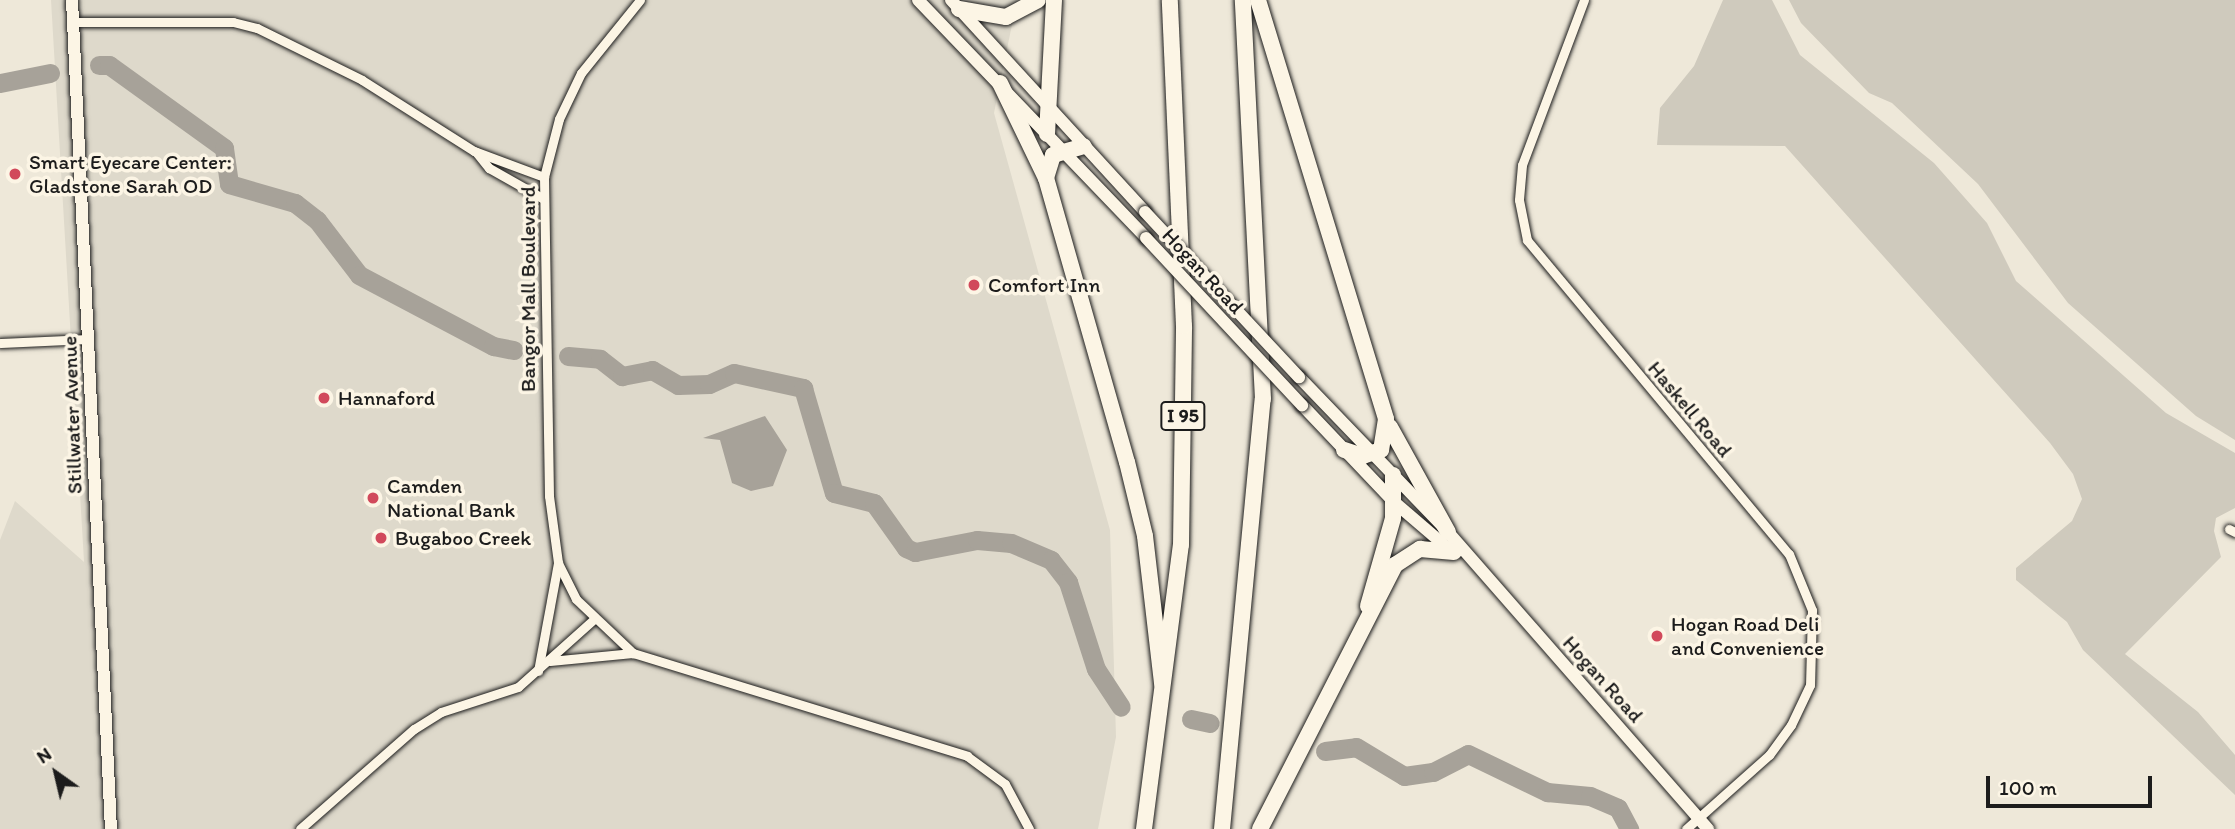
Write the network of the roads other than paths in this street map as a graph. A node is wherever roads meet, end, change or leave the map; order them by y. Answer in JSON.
{"nodes":[{"id":1,"x":72,"y":0,"type":"edge"},
{"id":2,"x":640,"y":0,"type":"edge"},
{"id":3,"x":919,"y":0,"type":"edge"},
{"id":4,"x":1038,"y":0,"type":"edge"},
{"id":5,"x":1054,"y":0,"type":"edge"},
{"id":6,"x":1170,"y":0,"type":"edge"},
{"id":7,"x":1243,"y":0,"type":"edge"},
{"id":8,"x":1258,"y":0,"type":"edge"},
{"id":9,"x":1584,"y":0,"type":"edge"},
{"id":10,"x":955,"y":4,"type":"edge"},
{"id":11,"x":73,"y":22,"type":"junction"},
{"id":12,"x":1000,"y":83,"type":"junction"},
{"id":13,"x":1046,"y":102,"type":"junction"},
{"id":14,"x":1047,"y":134,"type":"junction"},
{"id":15,"x":1084,"y":146,"type":"junction"},
{"id":16,"x":1062,"y":149,"type":"junction"},
{"id":17,"x":474,"y":150,"type":"junction"},
{"id":18,"x":544,"y":177,"type":"junction"},
{"id":19,"x":1046,"y":178,"type":"junction"},
{"id":20,"x":542,"y":198,"type":"junction"},
{"id":21,"x":89,"y":339,"type":"junction"},
{"id":22,"x":0,"y":343,"type":"edge"},
{"id":23,"x":1386,"y":419,"type":"junction"},
{"id":24,"x":1344,"y":450,"type":"junction"},
{"id":25,"x":1374,"y":454,"type":"junction"},
{"id":26,"x":1393,"y":475,"type":"junction"},
{"id":27,"x":1393,"y":501,"type":"junction"},
{"id":28,"x":1448,"y":532,"type":"junction"},
{"id":29,"x":1460,"y":556,"type":"junction"},
{"id":30,"x":558,"y":563,"type":"junction"},
{"id":31,"x":1368,"y":609,"type":"junction"},
{"id":32,"x":594,"y":619,"type":"junction"},
{"id":33,"x":633,"y":653,"type":"junction"},
{"id":34,"x":549,"y":661,"type":"junction"},
{"id":35,"x":538,"y":671,"type":"junction"},
{"id":36,"x":1163,"y":690,"type":"junction"},
{"id":37,"x":1699,"y":819,"type":"junction"},
{"id":38,"x":111,"y":829,"type":"edge"},
{"id":39,"x":300,"y":829,"type":"edge"},
{"id":40,"x":1029,"y":829,"type":"edge"},
{"id":41,"x":1144,"y":829,"type":"edge"},
{"id":42,"x":1222,"y":829,"type":"edge"},
{"id":43,"x":1260,"y":829,"type":"edge"},
{"id":44,"x":1686,"y":829,"type":"edge"},
{"id":45,"x":1708,"y":829,"type":"edge"}],
"edges":[{"from":1,"to":11,"type":"main road","name":"Stillwater Avenue"},
{"from":2,"to":18,"type":"street","name":"Bangor Mall Boulevard"},
{"from":3,"to":12,"type":"main road","name":"Hogan Road"},
{"from":4,"to":10,"type":"highway"},
{"from":5,"to":13,"type":"highway"},
{"from":6,"to":36,"type":"highway","number":"I 95"},
{"from":7,"to":42,"type":"highway"},
{"from":8,"to":23,"type":"highway"},
{"from":9,"to":37,"type":"street","name":"Haskell Road"},
{"from":10,"to":13,"type":"main road","name":"Hogan Road"},
{"from":11,"to":17,"type":"street"},
{"from":11,"to":21,"type":"main road","name":"Stillwater Avenue"},
{"from":12,"to":14,"type":"main road","name":"Hogan Road"},
{"from":12,"to":19,"type":"highway"},
{"from":13,"to":14,"type":"highway"},
{"from":13,"to":15,"type":"main road","name":"Hogan Road"},
{"from":14,"to":16,"type":"main road","name":"Hogan Road"},
{"from":15,"to":16,"type":"highway"},
{"from":15,"to":25,"type":"main road","name":"Hogan Road","bridge":true},
{"from":16,"to":19,"type":"highway"},
{"from":16,"to":24,"type":"main road","name":"Hogan Road","bridge":true},
{"from":17,"to":18,"type":"street"},
{"from":17,"to":20,"type":"street"},
{"from":18,"to":20,"type":"street","name":"Bangor Mall Boulevard"},
{"from":19,"to":36,"type":"highway"},
{"from":20,"to":30,"type":"street","name":"Bangor Mall Boulevard"},
{"from":21,"to":22,"type":"street"},
{"from":21,"to":38,"type":"main road","name":"Stillwater Avenue"},
{"from":23,"to":25,"type":"highway"},
{"from":23,"to":28,"type":"highway"},
{"from":24,"to":25,"type":"highway"},
{"from":24,"to":27,"type":"main road","name":"Hogan Road"},
{"from":25,"to":26,"type":"main road","name":"Hogan Road"},
{"from":26,"to":27,"type":"highway"},
{"from":26,"to":28,"type":"main road","name":"Hogan Road"},
{"from":27,"to":29,"type":"main road","name":"Hogan Road"},
{"from":27,"to":31,"type":"highway"},
{"from":28,"to":29,"type":"main road","name":"Hogan Road"},
{"from":29,"to":31,"type":"highway"},
{"from":29,"to":37,"type":"main road","name":"Hogan Road"},
{"from":30,"to":32,"type":"street"},
{"from":30,"to":35,"type":"street"},
{"from":31,"to":43,"type":"highway"},
{"from":32,"to":33,"type":"street"},
{"from":32,"to":34,"type":"street"},
{"from":33,"to":34,"type":"street"},
{"from":33,"to":40,"type":"street"},
{"from":34,"to":35,"type":"street"},
{"from":35,"to":39,"type":"street"},
{"from":36,"to":41,"type":"highway","number":"I 95"},
{"from":37,"to":44,"type":"street","name":"Haskell Road"},
{"from":37,"to":45,"type":"main road","name":"Hogan Road"}]}
